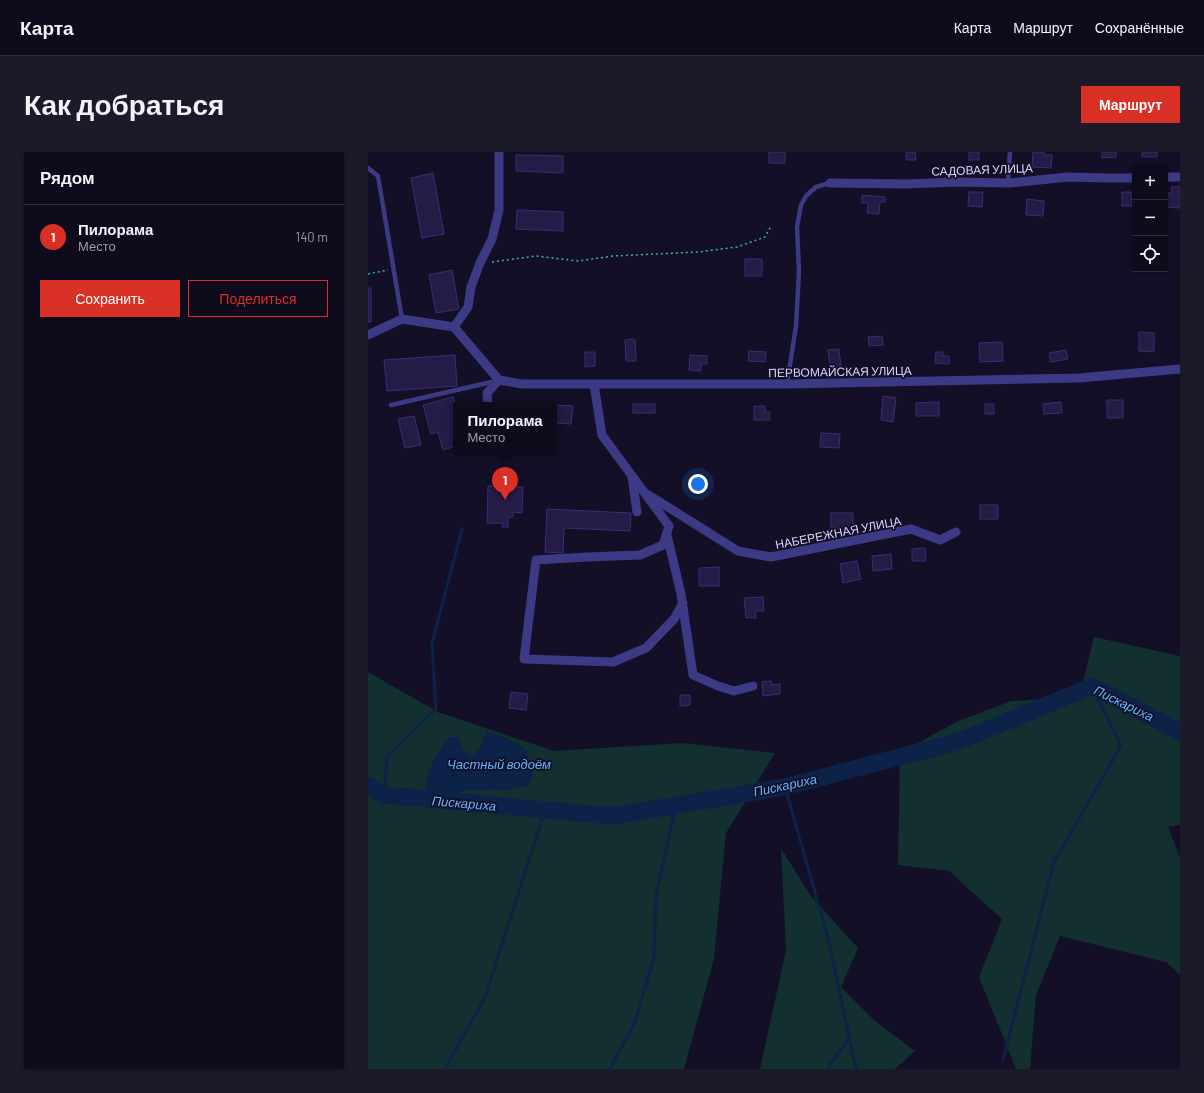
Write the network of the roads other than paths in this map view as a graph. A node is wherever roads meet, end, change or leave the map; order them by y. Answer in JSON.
{"nodes":[{"id":1,"x":499,"y":152,"type":"edge"},
{"id":2,"x":1010,"y":152,"type":"edge"},
{"id":3,"x":368,"y":168,"type":"edge"},
{"id":4,"x":1168,"y":177,"type":"edge"},
{"id":5,"x":1180,"y":177,"type":"edge"},
{"id":6,"x":1132,"y":178,"type":"edge"},
{"id":7,"x":830,"y":183,"type":"joint"},
{"id":8,"x":1008,"y":183,"type":"junction"},
{"id":9,"x":402,"y":319,"type":"junction"},
{"id":10,"x":454,"y":327,"type":"junction"},
{"id":11,"x":368,"y":335,"type":"edge"},
{"id":12,"x":1180,"y":369,"type":"edge"},
{"id":13,"x":500,"y":380,"type":"junction"},
{"id":14,"x":594,"y":384,"type":"junction"},
{"id":15,"x":787,"y":384,"type":"junction"},
{"id":16,"x":488,"y":402,"type":"edge"},
{"id":17,"x":391,"y":405,"type":"dead end"},
{"id":18,"x":632,"y":476,"type":"junction"},
{"id":19,"x":643,"y":491,"type":"junction"},
{"id":20,"x":637,"y":512,"type":"dead end"},
{"id":21,"x":956,"y":532,"type":"dead end"},
{"id":22,"x":666,"y":534,"type":"junction"},
{"id":23,"x":683,"y":603,"type":"junction"},
{"id":24,"x":753,"y":686,"type":"dead end"}],
"edges":[{"from":1,"to":10,"type":"street"},
{"from":2,"to":8,"type":"lane"},
{"from":3,"to":9,"type":"lane"},
{"from":4,"to":5,"type":"street"},
{"from":6,"to":8,"type":"street","name":"САДОВАЯ УЛИЦА"},
{"from":7,"to":8,"type":"street","name":"САДОВАЯ УЛИЦА"},
{"from":7,"to":15,"type":"lane"},
{"from":9,"to":10,"type":"street"},
{"from":9,"to":11,"type":"street"},
{"from":10,"to":13,"type":"street"},
{"from":12,"to":15,"type":"street","name":"ПЕРВОМАЙСКАЯ УЛИЦА"},
{"from":13,"to":14,"type":"street","name":"ПЕРВОМАЙСКАЯ УЛИЦА"},
{"from":13,"to":16,"type":"street"},
{"from":13,"to":17,"type":"lane"},
{"from":14,"to":15,"type":"street","name":"ПЕРВОМАЙСКАЯ УЛИЦА"},
{"from":14,"to":18,"type":"street"},
{"from":18,"to":19,"type":"street"},
{"from":18,"to":20,"type":"street"},
{"from":19,"to":21,"type":"street","name":"НАБЕРЕЖНАЯ УЛИЦА"},
{"from":19,"to":22,"type":"street"},
{"from":22,"to":23,"type":"street"},
{"from":22,"to":23,"type":"street"},
{"from":23,"to":24,"type":"street"}]}
